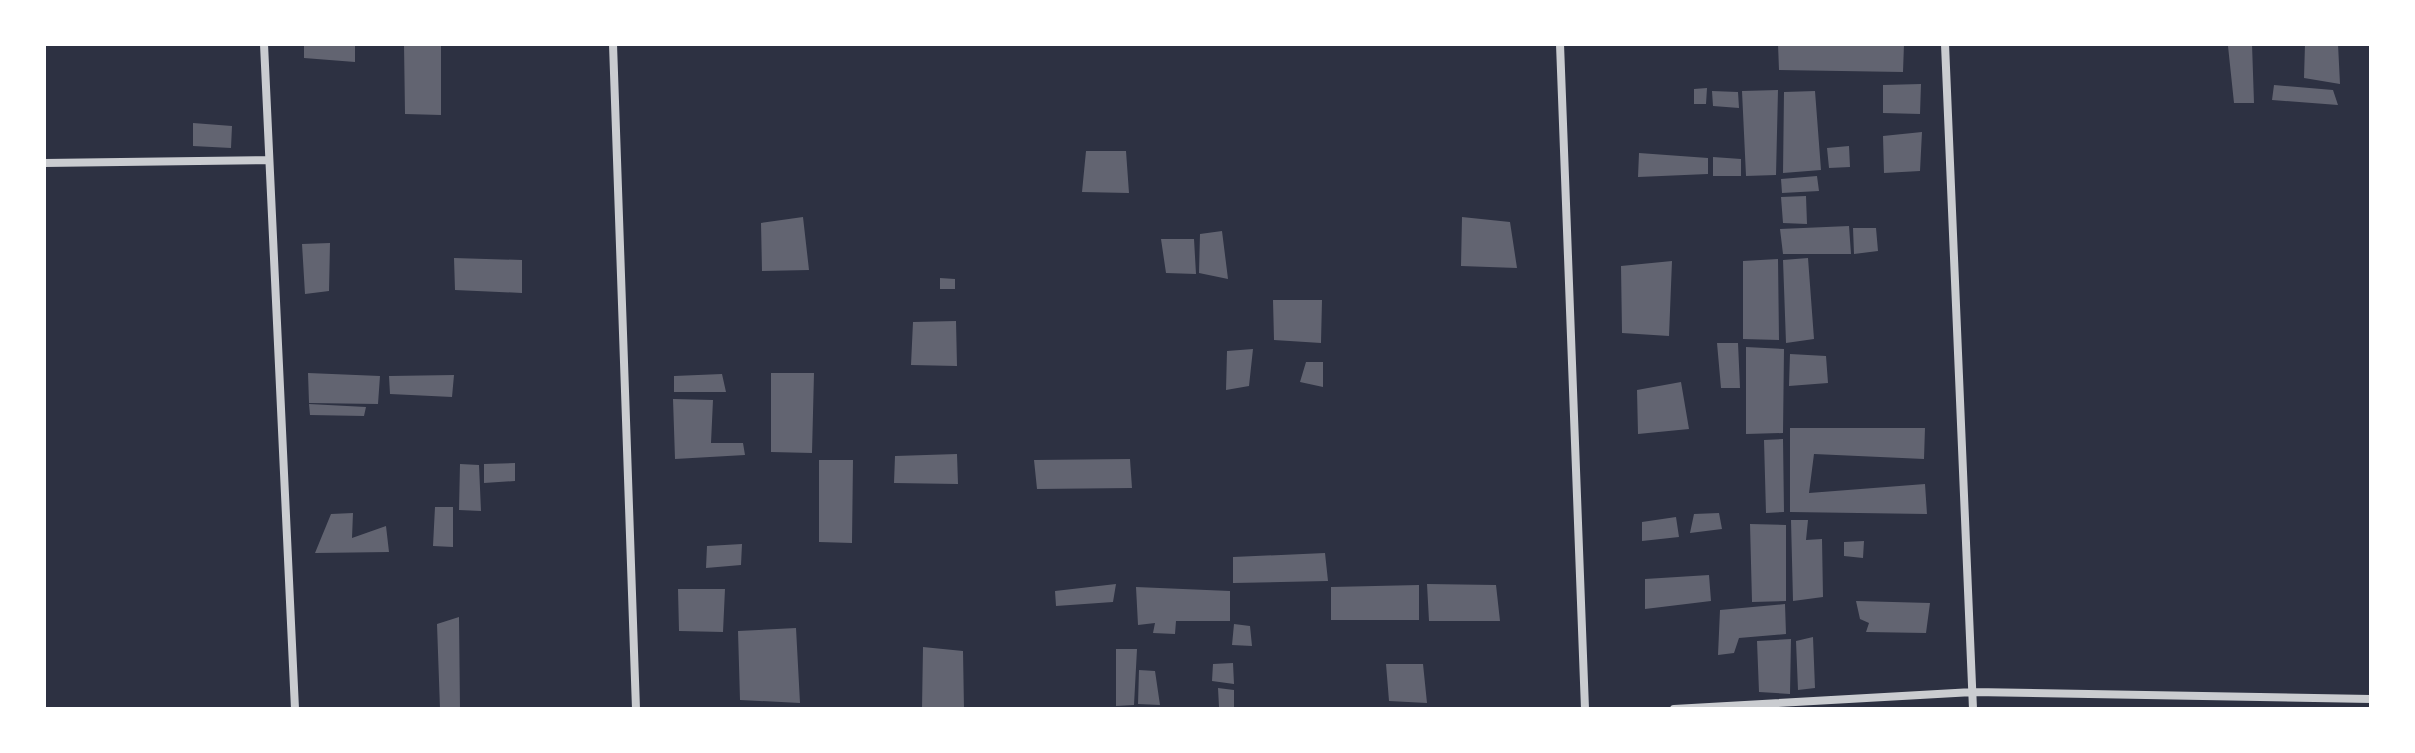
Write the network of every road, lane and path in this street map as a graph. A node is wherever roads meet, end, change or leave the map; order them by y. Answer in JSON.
{"nodes":[{"id":1,"x":264,"y":44,"type":"edge"},
{"id":2,"x":613,"y":44,"type":"edge"},
{"id":3,"x":1560,"y":44,"type":"edge"},
{"id":4,"x":1945,"y":44,"type":"edge"},
{"id":5,"x":269,"y":160,"type":"junction"},
{"id":6,"x":44,"y":163,"type":"edge"},
{"id":7,"x":1973,"y":692,"type":"junction"},
{"id":8,"x":2371,"y":699,"type":"edge"},
{"id":9,"x":295,"y":709,"type":"edge"},
{"id":10,"x":636,"y":709,"type":"edge"},
{"id":11,"x":1585,"y":709,"type":"edge"},
{"id":12,"x":1674,"y":709,"type":"edge"},
{"id":13,"x":1973,"y":709,"type":"edge"}],
"edges":[{"from":1,"to":5,"type":"street"},
{"from":2,"to":10,"type":"street"},
{"from":3,"to":11,"type":"street"},
{"from":4,"to":7,"type":"street"},
{"from":5,"to":6,"type":"street"},
{"from":5,"to":9,"type":"street"},
{"from":7,"to":8,"type":"street"},
{"from":7,"to":12,"type":"street"},
{"from":7,"to":13,"type":"street"}]}
